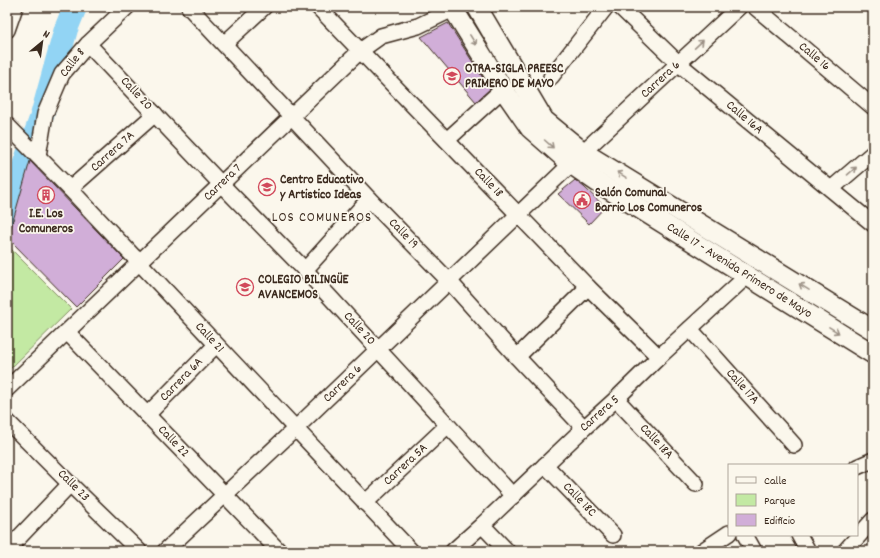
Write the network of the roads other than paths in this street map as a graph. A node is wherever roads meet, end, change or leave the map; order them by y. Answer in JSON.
{"nodes":[{"id":1,"x":15,"y":7,"type":"edge"},
{"id":2,"x":127,"y":7,"type":"edge"},
{"id":3,"x":189,"y":7,"type":"edge"},
{"id":4,"x":264,"y":7,"type":"edge"},
{"id":5,"x":477,"y":7,"type":"edge"},
{"id":6,"x":606,"y":7,"type":"edge"},
{"id":7,"x":620,"y":7,"type":"edge"},
{"id":8,"x":739,"y":7,"type":"edge"},
{"id":9,"x":755,"y":7,"type":"edge"},
{"id":10,"x":322,"y":8,"type":"edge"},
{"id":11,"x":454,"y":8,"type":"edge"},
{"id":12,"x":7,"y":30,"type":"edge"},
{"id":13,"x":88,"y":44,"type":"junction"},
{"id":14,"x":224,"y":44,"type":"junction"},
{"id":15,"x":360,"y":51,"type":"junction"},
{"id":16,"x":678,"y":63,"type":"junction"},
{"id":17,"x":551,"y":77,"type":"dead end"},
{"id":18,"x":503,"y":89,"type":"junction"},
{"id":19,"x":873,"y":107,"type":"edge"},
{"id":20,"x":155,"y":114,"type":"junction"},
{"id":21,"x":292,"y":116,"type":"junction"},
{"id":22,"x":12,"y":130,"type":"edge"},
{"id":23,"x":447,"y":140,"type":"junction"},
{"id":24,"x":35,"y":153,"type":"junction"},
{"id":25,"x":873,"y":153,"type":"edge"},
{"id":26,"x":577,"y":158,"type":"junction"},
{"id":27,"x":221,"y":184,"type":"junction"},
{"id":28,"x":70,"y":189,"type":"junction"},
{"id":29,"x":831,"y":189,"type":"junction"},
{"id":30,"x":369,"y":199,"type":"junction"},
{"id":31,"x":519,"y":215,"type":"junction"},
{"id":32,"x":873,"y":224,"type":"edge"},
{"id":33,"x":138,"y":263,"type":"junction"},
{"id":34,"x":305,"y":270,"type":"junction"},
{"id":35,"x":747,"y":276,"type":"junction"},
{"id":36,"x":450,"y":282,"type":"junction"},
{"id":37,"x":588,"y":287,"type":"junction"},
{"id":38,"x":690,"y":330,"type":"junction"},
{"id":39,"x":873,"y":330,"type":"edge"},
{"id":40,"x":67,"y":332,"type":"junction"},
{"id":41,"x":216,"y":345,"type":"junction"},
{"id":42,"x":378,"y":350,"type":"junction"},
{"id":43,"x":873,"y":354,"type":"edge"},
{"id":44,"x":659,"y":357,"type":"junction"},
{"id":45,"x":517,"y":358,"type":"junction"},
{"id":46,"x":7,"y":389,"type":"edge"},
{"id":47,"x":616,"y":399,"type":"junction"},
{"id":48,"x":147,"y":415,"type":"junction"},
{"id":49,"x":7,"y":421,"type":"edge"},
{"id":50,"x":447,"y":426,"type":"junction"},
{"id":51,"x":584,"y":428,"type":"junction"},
{"id":52,"x":296,"y":429,"type":"junction"},
{"id":53,"x":794,"y":445,"type":"dead end"},
{"id":54,"x":873,"y":460,"type":"edge"},
{"id":55,"x":545,"y":465,"type":"junction"},
{"id":56,"x":858,"y":467,"type":"edge"},
{"id":57,"x":70,"y":484,"type":"junction"},
{"id":58,"x":696,"y":484,"type":"dead end"},
{"id":59,"x":224,"y":495,"type":"junction"},
{"id":60,"x":513,"y":496,"type":"junction"},
{"id":61,"x":365,"y":503,"type":"junction"},
{"id":62,"x":873,"y":520,"type":"edge"},
{"id":63,"x":482,"y":525,"type":"junction"},
{"id":64,"x":728,"y":534,"type":"edge"},
{"id":65,"x":613,"y":535,"type":"dead end"},
{"id":66,"x":746,"y":536,"type":"edge"},
{"id":67,"x":799,"y":536,"type":"edge"},
{"id":68,"x":8,"y":549,"type":"edge"},
{"id":69,"x":139,"y":551,"type":"edge"},
{"id":70,"x":165,"y":551,"type":"edge"},
{"id":71,"x":279,"y":551,"type":"edge"},
{"id":72,"x":410,"y":551,"type":"edge"},
{"id":73,"x":452,"y":551,"type":"edge"},
{"id":74,"x":507,"y":551,"type":"edge"},
{"id":75,"x":702,"y":551,"type":"edge"},
{"id":76,"x":754,"y":551,"type":"edge"},
{"id":77,"x":808,"y":551,"type":"edge"},
{"id":78,"x":845,"y":551,"type":"edge"}],
"edges":[{"from":1,"to":12,"type":"street"},
{"from":2,"to":13,"type":"street","name":"Calle 8"},
{"from":3,"to":14,"type":"street","name":"Calle 19"},
{"from":4,"to":14,"type":"street"},
{"from":5,"to":26,"type":"main road","name":"Calle 17 - Avenida Primero de Mayo"},
{"from":6,"to":17,"type":"street"},
{"from":7,"to":16,"type":"street","name":"Calle 16A"},
{"from":16,"to":8,"type":"street","name":"Carrera 6","one_way":true},
{"from":9,"to":19,"type":"street","name":"Calle 16"},
{"from":10,"to":15,"type":"street","name":"Calle 18"},
{"from":11,"to":15,"type":"street","name":"Carrera 7"},
{"from":11,"to":18,"type":"main road","name":"Calle 17 - Avenida Primero de Mayo","one_way":true},
{"from":13,"to":20,"type":"street","name":"Calle 20"},
{"from":13,"to":24,"type":"street","name":"Calle 8"},
{"from":14,"to":21,"type":"street","name":"Calle 19"},
{"from":15,"to":21,"type":"street","name":"Carrera 7"},
{"from":15,"to":23,"type":"street","name":"Calle 18"},
{"from":16,"to":26,"type":"street","name":"Carrera 6"},
{"from":16,"to":29,"type":"street","name":"Calle 16A"},
{"from":18,"to":23,"type":"street"},
{"from":18,"to":26,"type":"main road","name":"Calle 17 - Avenida Primero de Mayo","one_way":true},
{"from":20,"to":27,"type":"street","name":"Calle 20"},
{"from":20,"to":28,"type":"street","name":"Carrera 7A"},
{"from":21,"to":27,"type":"street","name":"Carrera 7"},
{"from":21,"to":30,"type":"street","name":"Calle 19"},
{"from":22,"to":24,"type":"street","name":"Calle 21"},
{"from":23,"to":31,"type":"street","name":"Calle 18"},
{"from":24,"to":28,"type":"street","name":"Calle 21"},
{"from":29,"to":25,"type":"street","one_way":true},
{"from":26,"to":31,"type":"street","name":"Carrera 6"},
{"from":26,"to":35,"type":"main road","name":"Calle 17 - Avenida Primero de Mayo"},
{"from":39,"to":26,"type":"main road","name":"Calle 17 - Avenida Primero de Mayo","one_way":true},
{"from":27,"to":33,"type":"street","name":"Carrera 7"},
{"from":27,"to":34,"type":"street","name":"Calle 20"},
{"from":28,"to":33,"type":"street","name":"Calle 21"},
{"from":29,"to":32,"type":"street","name":"Calle 16A"},
{"from":30,"to":34,"type":"street"},
{"from":30,"to":36,"type":"street","name":"Calle 19"},
{"from":31,"to":36,"type":"street","name":"Carrera 6"},
{"from":31,"to":37,"type":"street","name":"Calle 18"},
{"from":33,"to":40,"type":"street","name":"Carrera 7"},
{"from":33,"to":41,"type":"street","name":"Calle 21"},
{"from":34,"to":42,"type":"street","name":"Calle 20"},
{"from":35,"to":38,"type":"street","name":"Carrera 5"},
{"from":35,"to":43,"type":"main road","name":"Calle 17 - Avenida Primero de Mayo","one_way":true},
{"from":36,"to":42,"type":"street","name":"Carrera 6"},
{"from":36,"to":45,"type":"street","name":"Calle 19"},
{"from":37,"to":44,"type":"street","name":"Calle 18"},
{"from":37,"to":45,"type":"street"},
{"from":38,"to":44,"type":"street","name":"Carrera 5"},
{"from":38,"to":53,"type":"street","name":"Calle 17A"},
{"from":40,"to":46,"type":"street","name":"Carrera 7"},
{"from":40,"to":48,"type":"street","name":"Calle 22"},
{"from":41,"to":48,"type":"street","name":"Carrera 6A"},
{"from":41,"to":52,"type":"street","name":"Calle 21"},
{"from":42,"to":50,"type":"street","name":"Calle 20"},
{"from":42,"to":52,"type":"street","name":"Carrera 6"},
{"from":44,"to":47,"type":"street","name":"Carrera 5"},
{"from":45,"to":51,"type":"street","name":"Calle 19"},
{"from":47,"to":51,"type":"street","name":"Carrera 5"},
{"from":47,"to":58,"type":"street","name":"Calle 18A"},
{"from":48,"to":59,"type":"street","name":"Calle 22"},
{"from":49,"to":57,"type":"street","name":"Calle 23"},
{"from":50,"to":60,"type":"street","name":"Calle 20"},
{"from":50,"to":61,"type":"street","name":"Carrera 5A"},
{"from":51,"to":55,"type":"street","name":"Carrera 5"},
{"from":52,"to":59,"type":"street","name":"Carrera 6"},
{"from":52,"to":61,"type":"street","name":"Calle 21"},
{"from":54,"to":56,"type":"street"},
{"from":55,"to":60,"type":"street","name":"Carrera 5"},
{"from":55,"to":65,"type":"street","name":"Calle 18C"},
{"from":57,"to":68,"type":"street"},
{"from":57,"to":69,"type":"street","name":"Calle 23"},
{"from":59,"to":70,"type":"street","name":"Carrera 6"},
{"from":59,"to":71,"type":"street","name":"Calle 22"},
{"from":60,"to":63,"type":"street","name":"Carrera 5"},
{"from":61,"to":72,"type":"street","name":"Calle 21"},
{"from":62,"to":78,"type":"street"},
{"from":63,"to":73,"type":"street","name":"Carrera 5"},
{"from":63,"to":74,"type":"street"},
{"from":64,"to":75,"type":"street"},
{"from":66,"to":76,"type":"street"},
{"from":67,"to":77,"type":"street"}]}
